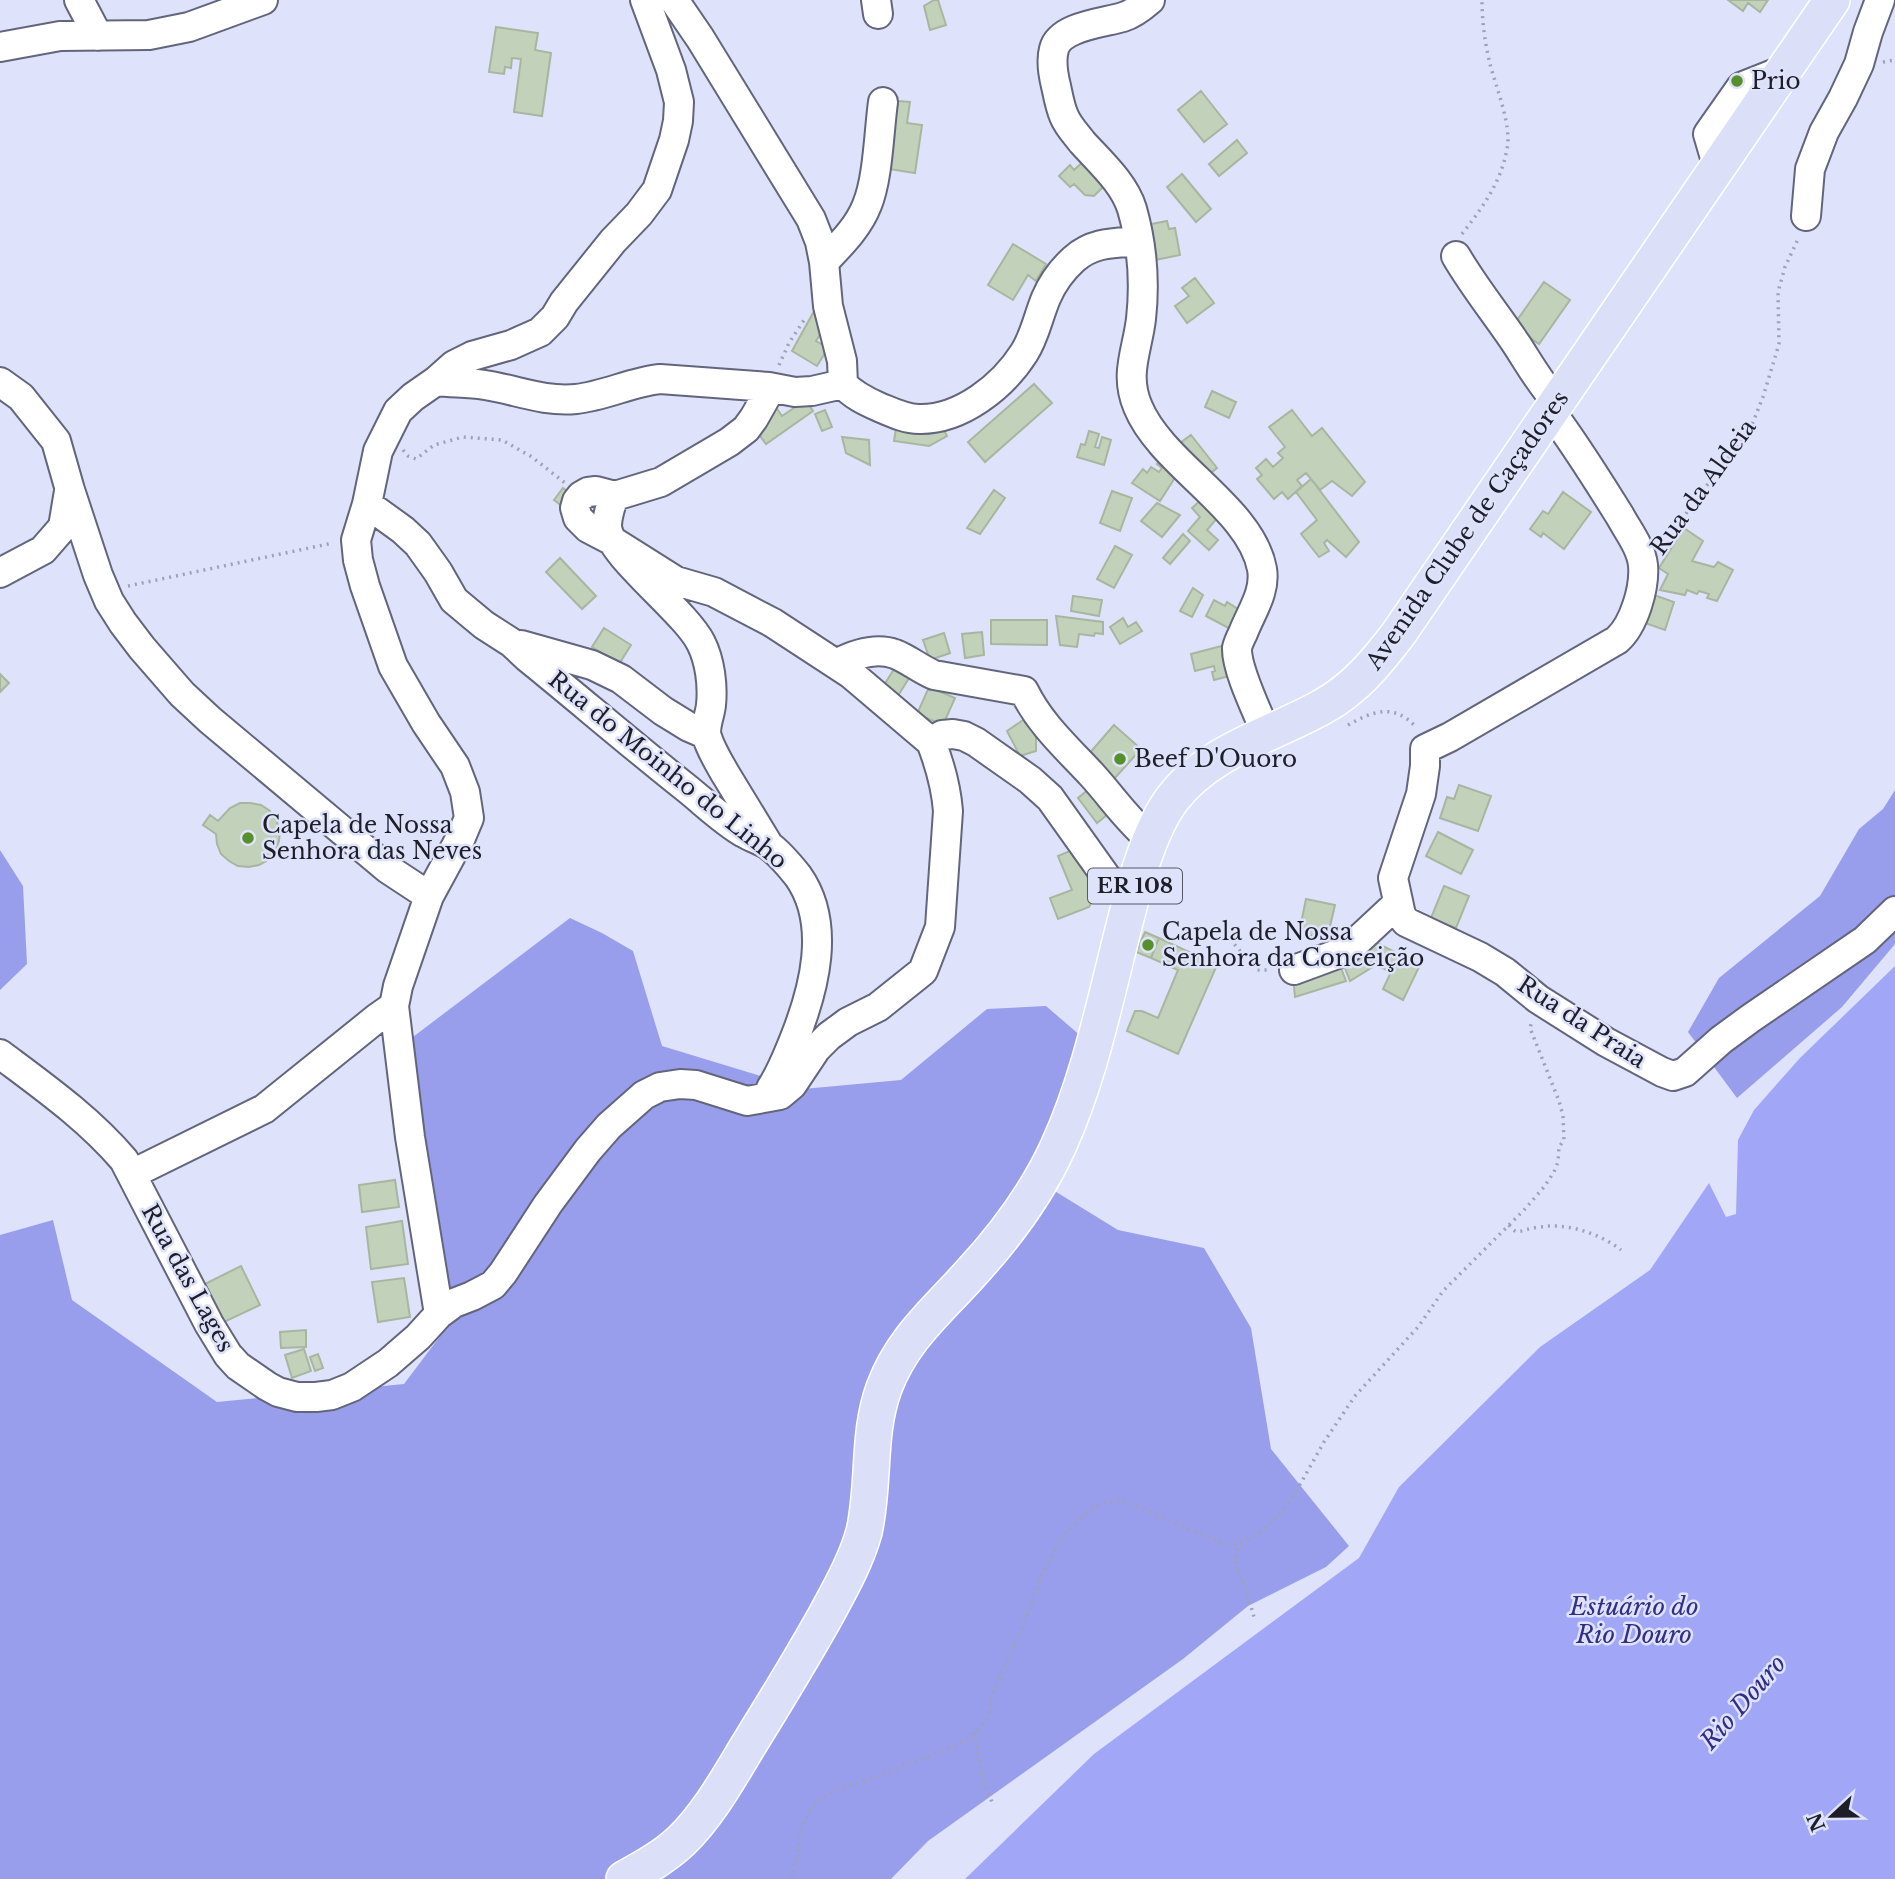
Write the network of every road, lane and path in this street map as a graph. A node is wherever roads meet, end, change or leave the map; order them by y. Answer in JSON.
{"nodes":[{"id":1,"x":79,"y":0,"type":"edge"},
{"id":2,"x":262,"y":0,"type":"edge"},
{"id":3,"x":645,"y":0,"type":"edge"},
{"id":4,"x":674,"y":0,"type":"edge"},
{"id":5,"x":1150,"y":0,"type":"edge"},
{"id":6,"x":1482,"y":0,"type":"edge"},
{"id":7,"x":1832,"y":0,"type":"edge"},
{"id":8,"x":1880,"y":0,"type":"edge"},
{"id":9,"x":98,"y":36,"type":"junction"},
{"id":10,"x":0,"y":47,"type":"edge"},
{"id":11,"x":883,"y":102,"type":"dead end"},
{"id":12,"x":1806,"y":216,"type":"joint"},
{"id":13,"x":1139,"y":241,"type":"junction"},
{"id":14,"x":1456,"y":256,"type":"joint"},
{"id":15,"x":825,"y":272,"type":"junction"},
{"id":16,"x":436,"y":380,"type":"junction"},
{"id":17,"x":0,"y":382,"type":"edge"},
{"id":18,"x":843,"y":384,"type":"junction"},
{"id":19,"x":771,"y":387,"type":"junction"},
{"id":20,"x":1554,"y":407,"type":"junction"},
{"id":21,"x":393,"y":422,"type":"junction"},
{"id":22,"x":69,"y":490,"type":"junction"},
{"id":23,"x":615,"y":495,"type":"junction"},
{"id":24,"x":581,"y":496,"type":"junction"},
{"id":25,"x":367,"y":504,"type":"junction"},
{"id":26,"x":356,"y":540,"type":"junction"},
{"id":27,"x":611,"y":540,"type":"junction"},
{"id":28,"x":1643,"y":564,"type":"junction"},
{"id":29,"x":0,"y":573,"type":"edge"},
{"id":30,"x":105,"y":593,"type":"junction"},
{"id":31,"x":512,"y":642,"type":"junction"},
{"id":32,"x":836,"y":664,"type":"junction"},
{"id":33,"x":1339,"y":730,"type":"dead end"},
{"id":34,"x":1266,"y":733,"type":"junction"},
{"id":35,"x":705,"y":734,"type":"junction"},
{"id":36,"x":931,"y":741,"type":"junction"},
{"id":37,"x":1425,"y":749,"type":"junction"},
{"id":38,"x":1151,"y":840,"type":"junction"},
{"id":39,"x":769,"y":845,"type":"junction"},
{"id":40,"x":429,"y":896,"type":"junction"},
{"id":41,"x":1131,"y":898,"type":"junction"},
{"id":42,"x":1398,"y":903,"type":"junction"},
{"id":43,"x":1895,"y":911,"type":"edge"},
{"id":44,"x":1230,"y":939,"type":"dead end"},
{"id":45,"x":1294,"y":970,"type":"joint"},
{"id":46,"x":1538,"y":999,"type":"junction"},
{"id":47,"x":394,"y":1006,"type":"junction"},
{"id":48,"x":0,"y":1054,"type":"edge"},
{"id":49,"x":764,"y":1099,"type":"junction"},
{"id":50,"x":132,"y":1174,"type":"junction"},
{"id":51,"x":1509,"y":1225,"type":"junction"},
{"id":52,"x":1621,"y":1250,"type":"dead end"},
{"id":53,"x":439,"y":1314,"type":"junction"},
{"id":54,"x":1245,"y":1542,"type":"junction"},
{"id":55,"x":1254,"y":1617,"type":"dead end"},
{"id":56,"x":974,"y":1732,"type":"junction"},
{"id":57,"x":992,"y":1802,"type":"dead end"},
{"id":58,"x":624,"y":1879,"type":"edge"},
{"id":59,"x":792,"y":1879,"type":"edge"}],
"edges":[{"from":1,"to":9,"type":"street"},
{"from":2,"to":9,"type":"street"},
{"from":3,"to":16,"type":"street"},
{"from":4,"to":15,"type":"street"},
{"from":5,"to":13,"type":"street"},
{"from":6,"to":14,"type":"path"},
{"from":7,"to":20,"type":"main road","name":"Avenida Clube de Caçadores","number":"ER 108"},
{"from":8,"to":12,"type":"street"},
{"from":9,"to":10,"type":"street"},
{"from":11,"to":15,"type":"street"},
{"from":12,"to":28,"type":"path","name":"Rua da Aldeia"},
{"from":13,"to":18,"type":"street"},
{"from":13,"to":34,"type":"street"},
{"from":14,"to":20,"type":"street"},
{"from":15,"to":18,"type":"street"},
{"from":15,"to":19,"type":"path"},
{"from":16,"to":19,"type":"street"},
{"from":16,"to":21,"type":"street"},
{"from":17,"to":22,"type":"street"},
{"from":18,"to":19,"type":"street"},
{"from":19,"to":23,"type":"street"},
{"from":20,"to":28,"type":"street"},
{"from":20,"to":34,"type":"main road","name":"Avenida Clube de Caçadores","number":"ER 108"},
{"from":21,"to":24,"type":"path"},
{"from":21,"to":25,"type":"street"},
{"from":22,"to":29,"type":"street"},
{"from":22,"to":30,"type":"street"},
{"from":23,"to":24,"type":"street"},
{"from":23,"to":27,"type":"street"},
{"from":24,"to":27,"type":"street"},
{"from":25,"to":26,"type":"street"},
{"from":25,"to":31,"type":"street","name":"Rua do Moinho do Linho"},
{"from":26,"to":30,"type":"path"},
{"from":26,"to":40,"type":"street"},
{"from":27,"to":32,"type":"street"},
{"from":27,"to":35,"type":"street"},
{"from":28,"to":37,"type":"street","name":"Rua da Aldeia"},
{"from":30,"to":40,"type":"street"},
{"from":31,"to":35,"type":"street"},
{"from":31,"to":39,"type":"street","name":"Rua do Moinho do Linho"},
{"from":32,"to":36,"type":"street"},
{"from":32,"to":38,"type":"street"},
{"from":33,"to":37,"type":"path"},
{"from":34,"to":38,"type":"main road","name":"Avenida Clube de Caçadores","number":"ER 108"},
{"from":35,"to":39,"type":"street"},
{"from":36,"to":41,"type":"street"},
{"from":36,"to":49,"type":"street"},
{"from":37,"to":42,"type":"street"},
{"from":38,"to":41,"type":"main road","name":"Avenida Clube de Caçadores","number":"ER 108"},
{"from":39,"to":49,"type":"street","name":"Rua do Moinho do Linho"},
{"from":40,"to":47,"type":"street"},
{"from":41,"to":58,"type":"main road","name":"Avenida Clube de Caçadores","number":"ER 108"},
{"from":42,"to":45,"type":"street"},
{"from":42,"to":46,"type":"street","name":"Rua da Praia"},
{"from":43,"to":46,"type":"street","name":"Rua da Praia"},
{"from":44,"to":45,"type":"path"},
{"from":46,"to":51,"type":"path"},
{"from":47,"to":50,"type":"street"},
{"from":47,"to":53,"type":"street"},
{"from":48,"to":50,"type":"street","name":"Rua das Lages"},
{"from":49,"to":53,"type":"street","name":"Rua das Lages"},
{"from":50,"to":53,"type":"street","name":"Rua das Lages"},
{"from":51,"to":52,"type":"path"},
{"from":51,"to":54,"type":"path"},
{"from":54,"to":55,"type":"path"},
{"from":54,"to":56,"type":"path"},
{"from":56,"to":57,"type":"path"},
{"from":56,"to":59,"type":"path"}]}
